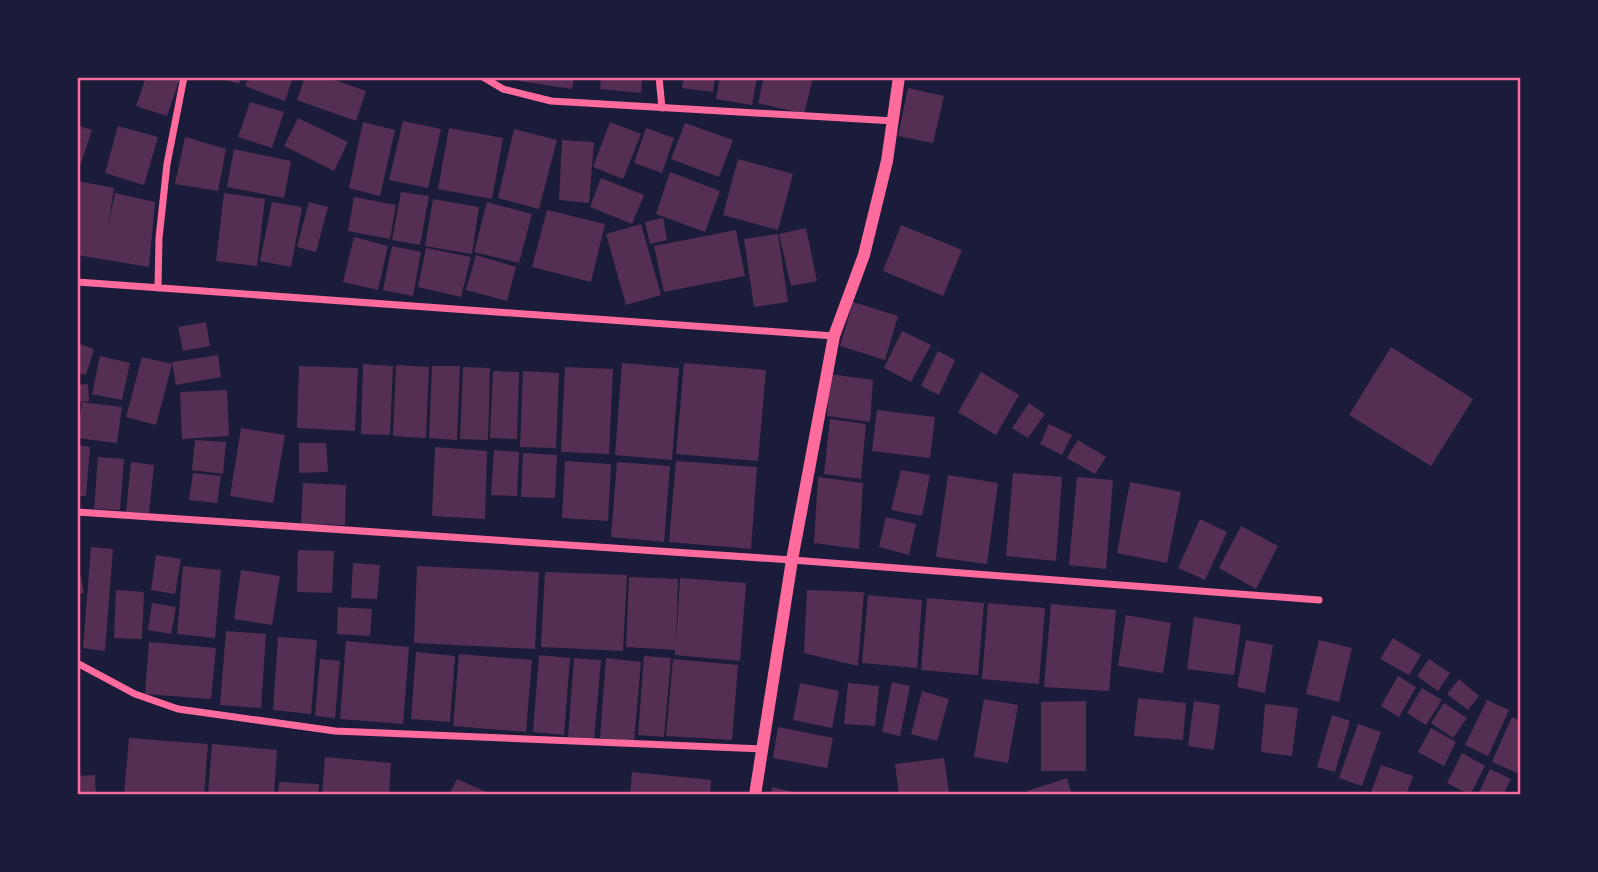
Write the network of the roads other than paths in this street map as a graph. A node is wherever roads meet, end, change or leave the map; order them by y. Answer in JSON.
{"nodes":[{"id":1,"x":184,"y":77,"type":"edge"},
{"id":2,"x":483,"y":77,"type":"edge"},
{"id":3,"x":659,"y":77,"type":"edge"},
{"id":4,"x":900,"y":77,"type":"edge"},
{"id":5,"x":662,"y":108,"type":"junction"},
{"id":6,"x":894,"y":121,"type":"junction"},
{"id":7,"x":77,"y":282,"type":"edge"},
{"id":8,"x":158,"y":288,"type":"junction"},
{"id":9,"x":834,"y":336,"type":"junction"},
{"id":10,"x":77,"y":512,"type":"edge"},
{"id":11,"x":792,"y":560,"type":"junction"},
{"id":12,"x":1320,"y":600,"type":"dead end"},
{"id":13,"x":77,"y":663,"type":"edge"},
{"id":14,"x":764,"y":749,"type":"junction"},
{"id":15,"x":755,"y":795,"type":"edge"}],
"edges":[{"from":1,"to":8,"type":"street"},
{"from":2,"to":5,"type":"street"},
{"from":3,"to":5,"type":"street"},
{"from":4,"to":6,"type":"street"},
{"from":5,"to":6,"type":"street"},
{"from":6,"to":9,"type":"street"},
{"from":7,"to":8,"type":"street"},
{"from":8,"to":9,"type":"street"},
{"from":9,"to":11,"type":"street"},
{"from":10,"to":11,"type":"street"},
{"from":11,"to":12,"type":"street"},
{"from":11,"to":14,"type":"street"},
{"from":13,"to":14,"type":"street"},
{"from":14,"to":15,"type":"street"}]}
